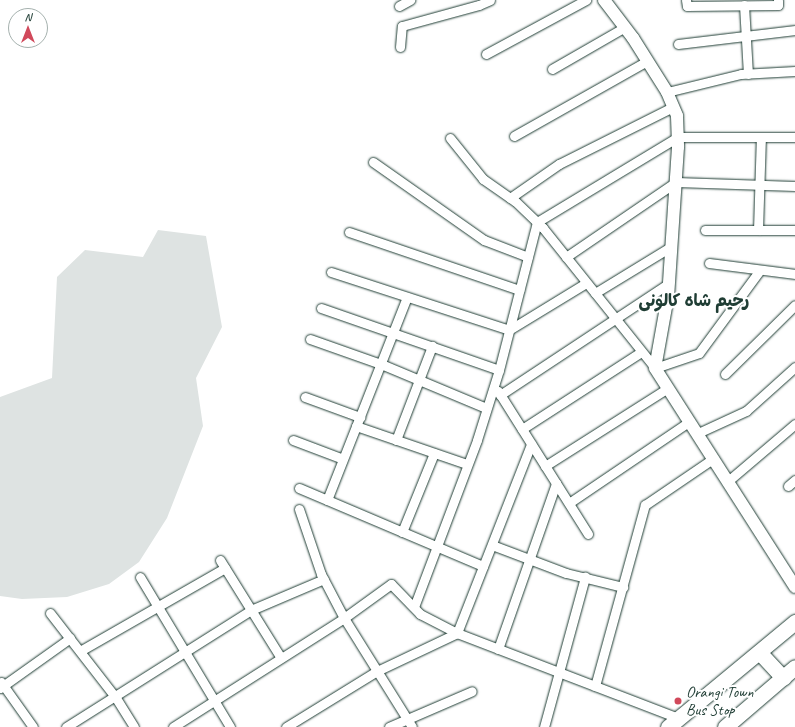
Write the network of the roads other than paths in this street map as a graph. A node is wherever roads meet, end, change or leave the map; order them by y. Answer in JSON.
{"nodes":[{"id":1,"x":410,"y":0,"type":"edge"},
{"id":2,"x":490,"y":0,"type":"edge"},
{"id":3,"x":586,"y":0,"type":"edge"},
{"id":4,"x":604,"y":0,"type":"edge"},
{"id":5,"x":686,"y":0,"type":"edge"},
{"id":6,"x":778,"y":0,"type":"edge"},
{"id":7,"x":744,"y":5,"type":"junction"},
{"id":8,"x":399,"y":6,"type":"dead end"},
{"id":9,"x":624,"y":27,"type":"junction"},
{"id":10,"x":795,"y":30,"type":"edge"},
{"id":11,"x":746,"y":36,"type":"junction"},
{"id":12,"x":678,"y":44,"type":"dead end"},
{"id":13,"x":400,"y":47,"type":"dead end"},
{"id":14,"x":486,"y":54,"type":"dead end"},
{"id":15,"x":647,"y":60,"type":"junction"},
{"id":16,"x":552,"y":69,"type":"dead end"},
{"id":17,"x":795,"y":71,"type":"edge"},
{"id":18,"x":748,"y":74,"type":"junction"},
{"id":19,"x":667,"y":92,"type":"junction"},
{"id":20,"x":673,"y":107,"type":"junction"},
{"id":21,"x":514,"y":136,"type":"dead end"},
{"id":22,"x":678,"y":137,"type":"junction"},
{"id":23,"x":761,"y":137,"type":"junction"},
{"id":24,"x":795,"y":137,"type":"edge"},
{"id":25,"x":450,"y":138,"type":"dead end"},
{"id":26,"x":373,"y":162,"type":"dead end"},
{"id":27,"x":676,"y":182,"type":"junction"},
{"id":28,"x":760,"y":185,"type":"junction"},
{"id":29,"x":795,"y":186,"type":"edge"},
{"id":30,"x":510,"y":198,"type":"junction"},
{"id":31,"x":537,"y":222,"type":"junction"},
{"id":32,"x":705,"y":230,"type":"dead end"},
{"id":33,"x":758,"y":230,"type":"junction"},
{"id":34,"x":795,"y":230,"type":"edge"},
{"id":35,"x":349,"y":232,"type":"dead end"},
{"id":36,"x":672,"y":246,"type":"junction"},
{"id":37,"x":528,"y":257,"type":"junction"},
{"id":38,"x":566,"y":257,"type":"junction"},
{"id":39,"x":709,"y":263,"type":"dead end"},
{"id":40,"x":760,"y":270,"type":"junction"},
{"id":41,"x":331,"y":272,"type":"dead end"},
{"id":42,"x":795,"y":274,"type":"edge"},
{"id":43,"x":586,"y":282,"type":"junction"},
{"id":44,"x":669,"y":283,"type":"junction"},
{"id":45,"x":519,"y":290,"type":"junction"},
{"id":46,"x":595,"y":293,"type":"junction"},
{"id":47,"x":407,"y":297,"type":"junction"},
{"id":48,"x":795,"y":305,"type":"edge"},
{"id":49,"x":321,"y":308,"type":"dead end"},
{"id":50,"x":614,"y":319,"type":"junction"},
{"id":51,"x":509,"y":330,"type":"junction"},
{"id":52,"x":393,"y":332,"type":"junction"},
{"id":53,"x":310,"y":339,"type":"dead end"},
{"id":54,"x":432,"y":346,"type":"junction"},
{"id":55,"x":641,"y":352,"type":"junction"},
{"id":56,"x":381,"y":364,"type":"junction"},
{"id":57,"x":795,"y":367,"type":"edge"},
{"id":58,"x":655,"y":368,"type":"junction"},
{"id":59,"x":499,"y":370,"type":"junction"},
{"id":60,"x":725,"y":374,"type":"dead end"},
{"id":61,"x":419,"y":380,"type":"junction"},
{"id":62,"x":494,"y":385,"type":"junction"},
{"id":63,"x":668,"y":388,"type":"junction"},
{"id":64,"x":500,"y":395,"type":"junction"},
{"id":65,"x":305,"y":397,"type":"dead end"},
{"id":66,"x":486,"y":408,"type":"junction"},
{"id":67,"x":690,"y":421,"type":"junction"},
{"id":68,"x":358,"y":422,"type":"junction"},
{"id":69,"x":795,"y":424,"type":"edge"},
{"id":70,"x":522,"y":429,"type":"junction"},
{"id":71,"x":698,"y":433,"type":"junction"},
{"id":72,"x":293,"y":440,"type":"dead end"},
{"id":73,"x":396,"y":440,"type":"junction"},
{"id":74,"x":532,"y":444,"type":"junction"},
{"id":75,"x":434,"y":453,"type":"junction"},
{"id":76,"x":714,"y":458,"type":"junction"},
{"id":77,"x":343,"y":459,"type":"junction"},
{"id":78,"x":467,"y":464,"type":"junction"},
{"id":79,"x":545,"y":466,"type":"junction"},
{"id":80,"x":728,"y":481,"type":"junction"},
{"id":81,"x":556,"y":483,"type":"junction"},
{"id":82,"x":299,"y":488,"type":"dead end"},
{"id":83,"x":327,"y":500,"type":"junction"},
{"id":84,"x":569,"y":503,"type":"junction"},
{"id":85,"x":299,"y":509,"type":"dead end"},
{"id":86,"x":402,"y":532,"type":"junction"},
{"id":87,"x":588,"y":534,"type":"dead end"},
{"id":88,"x":492,"y":545,"type":"junction"},
{"id":89,"x":436,"y":547,"type":"junction"},
{"id":90,"x":530,"y":559,"type":"junction"},
{"id":91,"x":483,"y":566,"type":"junction"},
{"id":92,"x":140,"y":577,"type":"dead end"},
{"id":93,"x":585,"y":577,"type":"junction"},
{"id":94,"x":324,"y":579,"type":"junction"},
{"id":95,"x":623,"y":587,"type":"junction"},
{"id":96,"x":795,"y":587,"type":"edge"},
{"id":97,"x":158,"y":606,"type":"junction"},
{"id":98,"x":414,"y":607,"type":"junction"},
{"id":99,"x":251,"y":610,"type":"junction"},
{"id":100,"x":50,"y":613,"type":"dead end"},
{"id":101,"x":344,"y":618,"type":"junction"},
{"id":102,"x":795,"y":622,"type":"edge"},
{"id":103,"x":457,"y":633,"type":"junction"},
{"id":104,"x":70,"y":638,"type":"junction"},
{"id":105,"x":498,"y":649,"type":"junction"},
{"id":106,"x":80,"y":651,"type":"junction"},
{"id":107,"x":185,"y":652,"type":"junction"},
{"id":108,"x":760,"y":653,"type":"junction"},
{"id":109,"x":281,"y":658,"type":"junction"},
{"id":110,"x":795,"y":667,"type":"edge"},
{"id":111,"x":377,"y":671,"type":"junction"},
{"id":112,"x":558,"y":672,"type":"junction"},
{"id":113,"x":783,"y":678,"type":"junction"},
{"id":114,"x":1,"y":685,"type":"edge"},
{"id":115,"x":596,"y":686,"type":"junction"},
{"id":116,"x":472,"y":692,"type":"dead end"},
{"id":117,"x":115,"y":696,"type":"junction"},
{"id":118,"x":214,"y":701,"type":"junction"},
{"id":119,"x":406,"y":719,"type":"junction"},
{"id":120,"x":673,"y":723,"type":"edge"},
{"id":121,"x":33,"y":727,"type":"edge"},
{"id":122,"x":66,"y":727,"type":"edge"},
{"id":123,"x":134,"y":727,"type":"edge"},
{"id":124,"x":173,"y":727,"type":"edge"},
{"id":125,"x":230,"y":727,"type":"edge"},
{"id":126,"x":286,"y":727,"type":"edge"},
{"id":127,"x":389,"y":727,"type":"edge"},
{"id":128,"x":412,"y":727,"type":"edge"},
{"id":129,"x":544,"y":727,"type":"edge"},
{"id":130,"x":725,"y":727,"type":"edge"}],
"edges":[{"from":1,"to":8,"type":"street"},
{"from":2,"to":13,"type":"street"},
{"from":3,"to":14,"type":"street"},
{"from":4,"to":9,"type":"street"},
{"from":5,"to":7,"type":"street"},
{"from":6,"to":7,"type":"street"},
{"from":7,"to":11,"type":"street"},
{"from":9,"to":15,"type":"street"},
{"from":9,"to":16,"type":"street"},
{"from":10,"to":11,"type":"street"},
{"from":11,"to":12,"type":"street"},
{"from":11,"to":18,"type":"street"},
{"from":15,"to":19,"type":"street"},
{"from":15,"to":21,"type":"street"},
{"from":17,"to":18,"type":"street"},
{"from":18,"to":19,"type":"street"},
{"from":19,"to":20,"type":"street"},
{"from":20,"to":22,"type":"street"},
{"from":20,"to":30,"type":"street"},
{"from":22,"to":23,"type":"street"},
{"from":22,"to":27,"type":"street"},
{"from":22,"to":31,"type":"street"},
{"from":23,"to":24,"type":"street"},
{"from":23,"to":28,"type":"street"},
{"from":25,"to":30,"type":"street"},
{"from":26,"to":37,"type":"street"},
{"from":27,"to":28,"type":"street"},
{"from":27,"to":36,"type":"street"},
{"from":27,"to":38,"type":"street"},
{"from":28,"to":29,"type":"street"},
{"from":28,"to":33,"type":"street"},
{"from":30,"to":31,"type":"street"},
{"from":31,"to":37,"type":"street"},
{"from":31,"to":38,"type":"street"},
{"from":32,"to":33,"type":"street"},
{"from":33,"to":34,"type":"street"},
{"from":35,"to":45,"type":"street"},
{"from":36,"to":44,"type":"street"},
{"from":36,"to":46,"type":"street"},
{"from":37,"to":45,"type":"street"},
{"from":38,"to":43,"type":"street"},
{"from":39,"to":40,"type":"street"},
{"from":40,"to":42,"type":"street"},
{"from":40,"to":58,"type":"street"},
{"from":41,"to":47,"type":"street"},
{"from":43,"to":46,"type":"street"},
{"from":43,"to":51,"type":"street"},
{"from":44,"to":50,"type":"street"},
{"from":44,"to":58,"type":"street"},
{"from":45,"to":51,"type":"street"},
{"from":46,"to":50,"type":"street"},
{"from":47,"to":51,"type":"street"},
{"from":47,"to":52,"type":"street"},
{"from":48,"to":60,"type":"street"},
{"from":49,"to":52,"type":"street"},
{"from":50,"to":55,"type":"street"},
{"from":50,"to":64,"type":"street"},
{"from":51,"to":59,"type":"street"},
{"from":52,"to":54,"type":"street"},
{"from":52,"to":56,"type":"street"},
{"from":53,"to":56,"type":"street"},
{"from":54,"to":59,"type":"street"},
{"from":54,"to":61,"type":"street"},
{"from":55,"to":58,"type":"street"},
{"from":55,"to":70,"type":"street"},
{"from":56,"to":61,"type":"street"},
{"from":56,"to":68,"type":"street"},
{"from":57,"to":71,"type":"street"},
{"from":58,"to":63,"type":"street"},
{"from":59,"to":62,"type":"street"},
{"from":61,"to":66,"type":"street"},
{"from":61,"to":73,"type":"street"},
{"from":62,"to":64,"type":"street"},
{"from":62,"to":66,"type":"street"},
{"from":63,"to":67,"type":"street"},
{"from":63,"to":79,"type":"street"},
{"from":64,"to":70,"type":"street"},
{"from":65,"to":68,"type":"street"},
{"from":66,"to":78,"type":"street"},
{"from":67,"to":71,"type":"street"},
{"from":67,"to":84,"type":"street"},
{"from":68,"to":73,"type":"street"},
{"from":68,"to":77,"type":"street"},
{"from":69,"to":80,"type":"street"},
{"from":70,"to":74,"type":"street"},
{"from":71,"to":76,"type":"street"},
{"from":72,"to":77,"type":"street"},
{"from":73,"to":75,"type":"street"},
{"from":74,"to":79,"type":"street"},
{"from":74,"to":88,"type":"street"},
{"from":75,"to":78,"type":"street"},
{"from":75,"to":86,"type":"street"},
{"from":76,"to":80,"type":"street"},
{"from":76,"to":95,"type":"street"},
{"from":77,"to":83,"type":"street"},
{"from":78,"to":89,"type":"street"},
{"from":79,"to":81,"type":"street"},
{"from":80,"to":96,"type":"street"},
{"from":81,"to":84,"type":"street"},
{"from":81,"to":90,"type":"street"},
{"from":82,"to":83,"type":"street"},
{"from":83,"to":86,"type":"street"},
{"from":84,"to":87,"type":"street"},
{"from":85,"to":94,"type":"street"},
{"from":86,"to":89,"type":"street"},
{"from":88,"to":90,"type":"street"},
{"from":88,"to":91,"type":"street"},
{"from":89,"to":91,"type":"street"},
{"from":89,"to":98,"type":"street"},
{"from":90,"to":93,"type":"street"},
{"from":90,"to":105,"type":"street"},
{"from":91,"to":103,"type":"street"},
{"from":92,"to":97,"type":"street"},
{"from":93,"to":95,"type":"street"},
{"from":93,"to":112,"type":"street"},
{"from":94,"to":99,"type":"street"},
{"from":94,"to":101,"type":"street"},
{"from":95,"to":115,"type":"street"},
{"from":97,"to":99,"type":"street"},
{"from":97,"to":106,"type":"street"},
{"from":97,"to":107,"type":"street"},
{"from":98,"to":101,"type":"street"},
{"from":98,"to":103,"type":"street"},
{"from":99,"to":107,"type":"street"},
{"from":99,"to":109,"type":"street"},
{"from":100,"to":104,"type":"street"},
{"from":101,"to":109,"type":"street"},
{"from":101,"to":111,"type":"street"},
{"from":102,"to":108,"type":"main road"},
{"from":103,"to":105,"type":"street"},
{"from":103,"to":111,"type":"street"},
{"from":104,"to":106,"type":"street"},
{"from":104,"to":114,"type":"street"},
{"from":105,"to":112,"type":"street"},
{"from":106,"to":117,"type":"street"},
{"from":107,"to":117,"type":"street"},
{"from":107,"to":118,"type":"street"},
{"from":108,"to":113,"type":"main road"},
{"from":108,"to":120,"type":"main road"},
{"from":109,"to":118,"type":"street"},
{"from":110,"to":113,"type":"main road"},
{"from":111,"to":119,"type":"street"},
{"from":111,"to":126,"type":"street"},
{"from":112,"to":115,"type":"street"},
{"from":112,"to":129,"type":"street"},
{"from":113,"to":130,"type":"main road"},
{"from":114,"to":121,"type":"street"},
{"from":115,"to":120,"type":"street"},
{"from":116,"to":119,"type":"street"},
{"from":117,"to":122,"type":"street"},
{"from":117,"to":123,"type":"street"},
{"from":118,"to":124,"type":"street"},
{"from":118,"to":125,"type":"street"},
{"from":119,"to":127,"type":"street"},
{"from":119,"to":128,"type":"street"}]}
